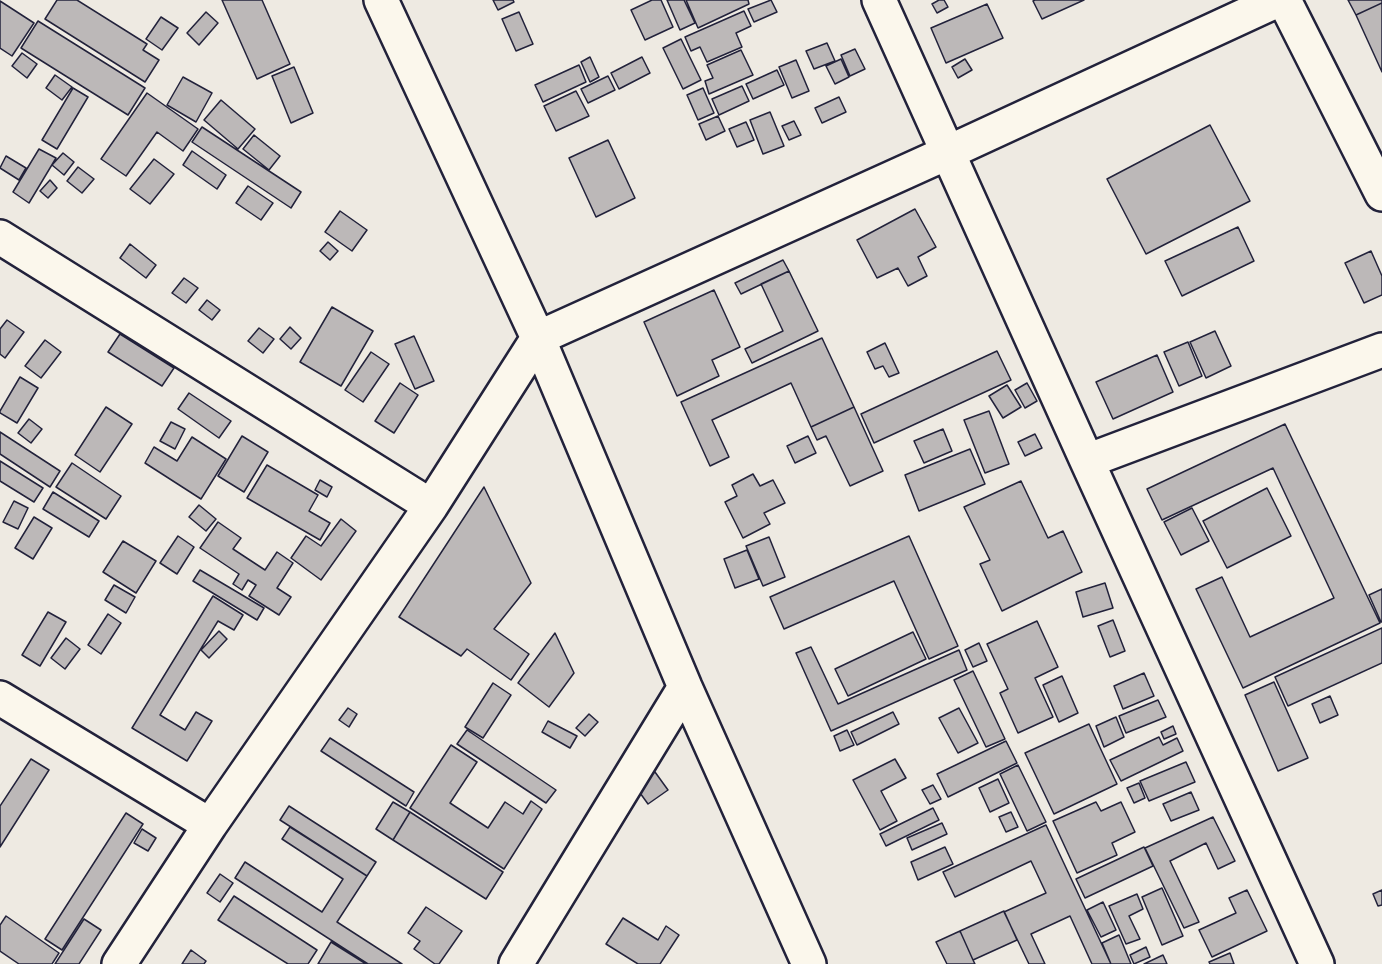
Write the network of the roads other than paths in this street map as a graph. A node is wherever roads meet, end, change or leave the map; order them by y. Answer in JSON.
{"nodes":[{"id":1,"x":879,"y":0,"type":"edge"},
{"id":2,"x":1278,"y":0,"type":"edge"},
{"id":3,"x":1284,"y":0,"type":"edge"},
{"id":4,"x":381,"y":1,"type":"edge"},
{"id":5,"x":949,"y":152,"type":"junction"},
{"id":6,"x":1382,"y":194,"type":"edge"},
{"id":7,"x":0,"y":237,"type":"edge"},
{"id":8,"x":538,"y":338,"type":"junction"},
{"id":9,"x":1382,"y":350,"type":"edge"},
{"id":10,"x":1087,"y":461,"type":"junction"},
{"id":11,"x":431,"y":506,"type":"junction"},
{"id":12,"x":685,"y":687,"type":"junction"},
{"id":13,"x":0,"y":698,"type":"edge"},
{"id":14,"x":210,"y":825,"type":"junction"},
{"id":15,"x":119,"y":964,"type":"edge"},
{"id":16,"x":516,"y":964,"type":"edge"},
{"id":17,"x":809,"y":964,"type":"edge"},
{"id":18,"x":1317,"y":964,"type":"edge"}],
"edges":[{"from":1,"to":5,"type":"street"},
{"from":2,"to":5,"type":"street"},
{"from":3,"to":6,"type":"street"},
{"from":4,"to":8,"type":"street"},
{"from":5,"to":8,"type":"street"},
{"from":5,"to":10,"type":"street"},
{"from":7,"to":11,"type":"street"},
{"from":8,"to":11,"type":"street"},
{"from":8,"to":12,"type":"street"},
{"from":9,"to":10,"type":"street"},
{"from":10,"to":18,"type":"street"},
{"from":11,"to":14,"type":"street"},
{"from":12,"to":16,"type":"street"},
{"from":12,"to":17,"type":"street"},
{"from":13,"to":14,"type":"street"},
{"from":14,"to":15,"type":"street"}]}
